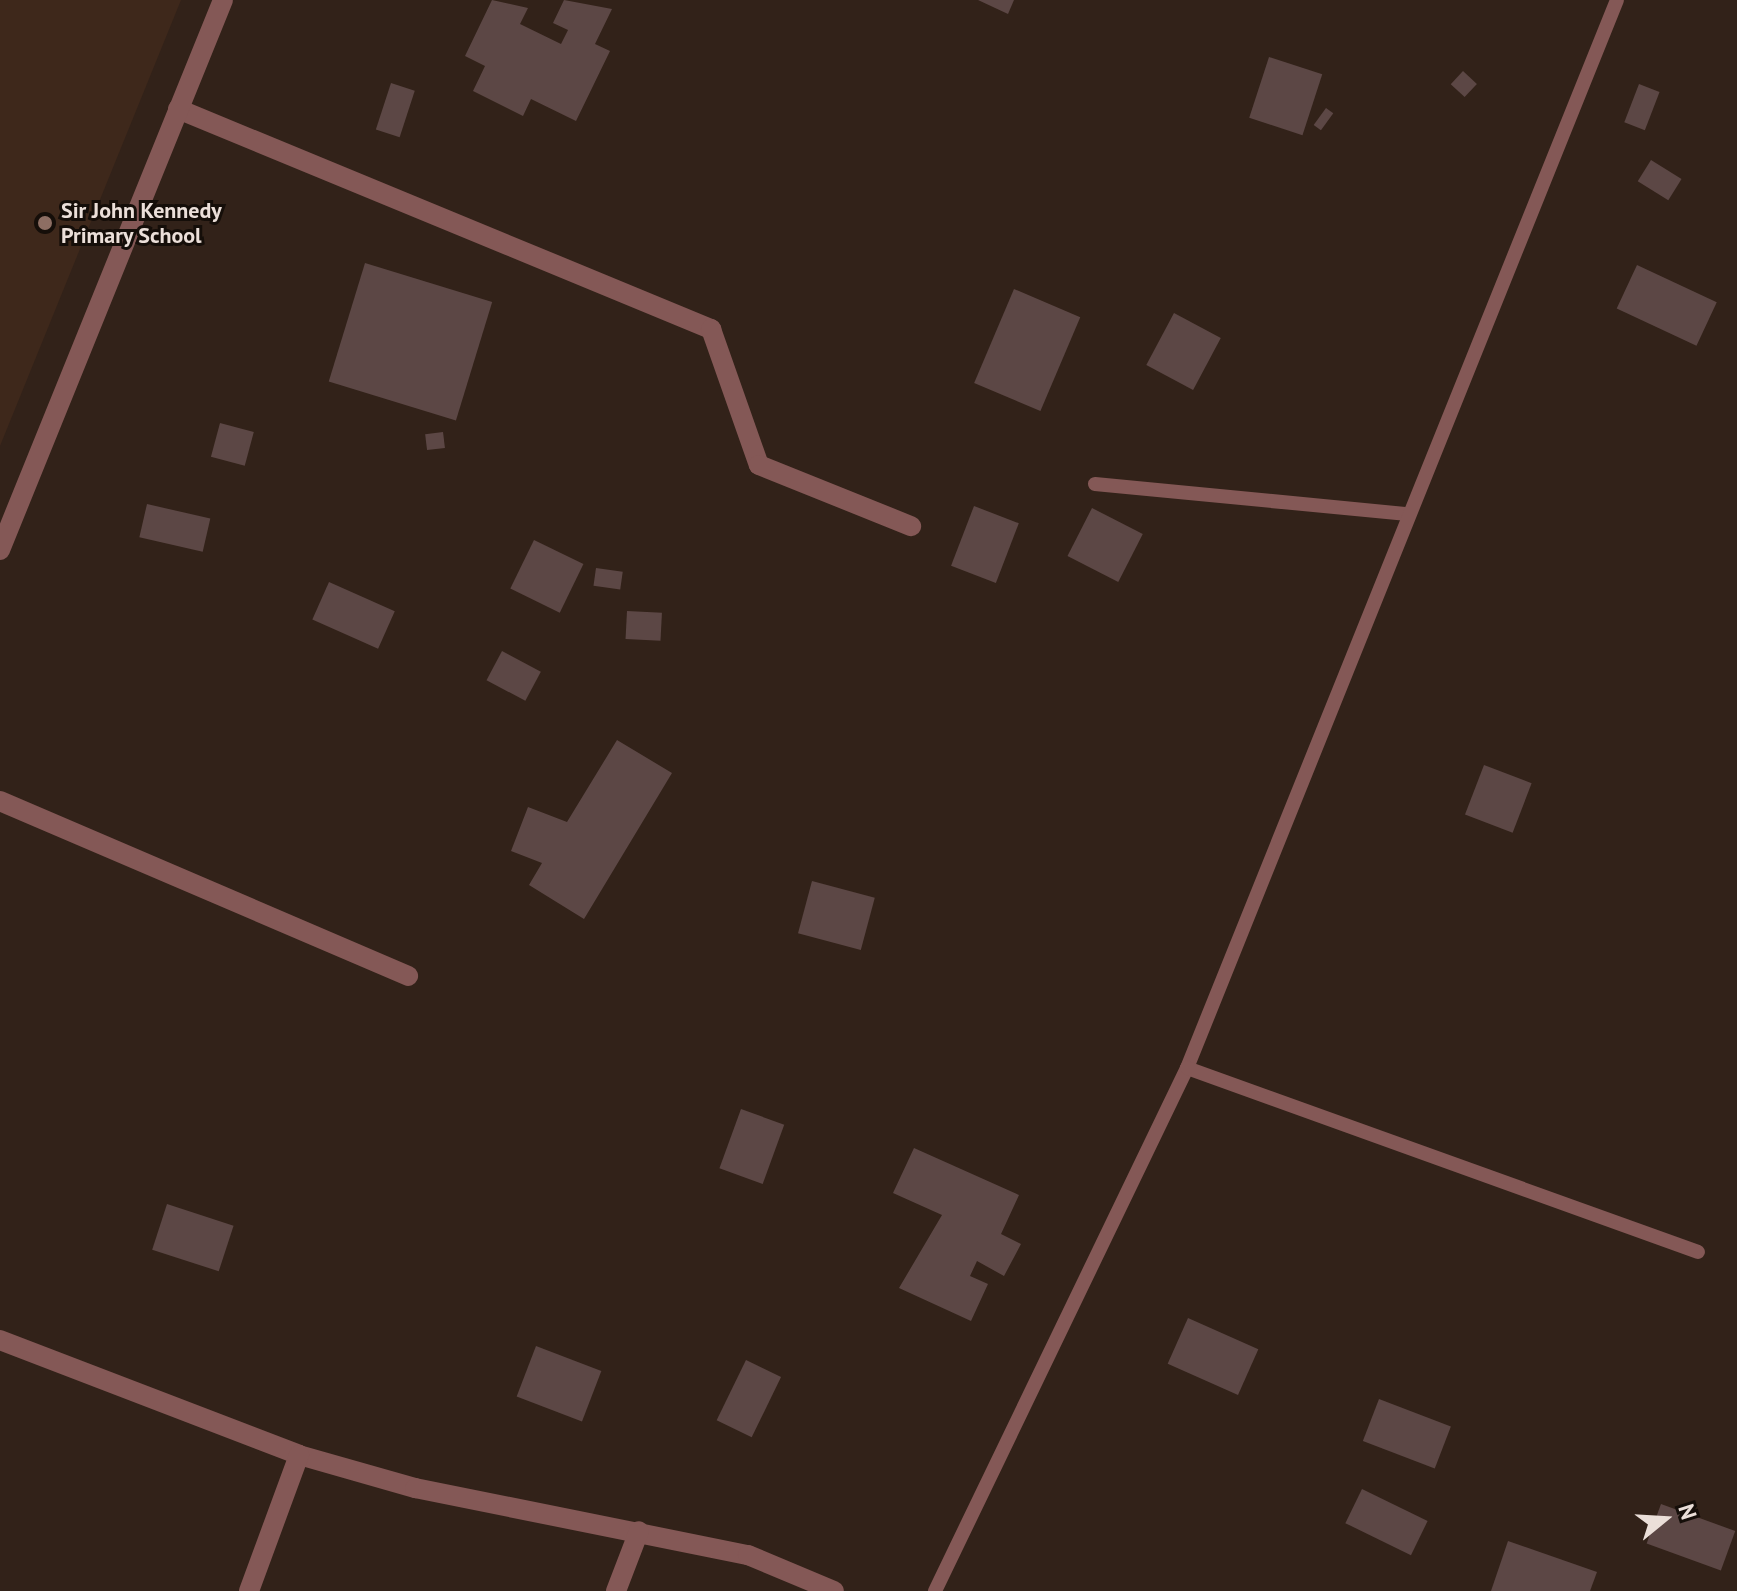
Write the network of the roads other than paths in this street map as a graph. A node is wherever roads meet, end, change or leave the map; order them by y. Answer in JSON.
{"nodes":[{"id":1,"x":223,"y":0,"type":"edge"},
{"id":2,"x":1617,"y":0,"type":"edge"},
{"id":3,"x":178,"y":109,"type":"junction"},
{"id":4,"x":1095,"y":484,"type":"dead end"},
{"id":5,"x":1408,"y":514,"type":"junction"},
{"id":6,"x":911,"y":526,"type":"dead end"},
{"id":7,"x":0,"y":550,"type":"edge"},
{"id":8,"x":0,"y":801,"type":"edge"},
{"id":9,"x":408,"y":976,"type":"dead end"},
{"id":10,"x":1187,"y":1068,"type":"junction"},
{"id":11,"x":1698,"y":1252,"type":"dead end"},
{"id":12,"x":0,"y":1340,"type":"edge"},
{"id":13,"x":299,"y":1455,"type":"junction"},
{"id":14,"x":639,"y":1531,"type":"junction"},
{"id":15,"x":249,"y":1591,"type":"edge"},
{"id":16,"x":616,"y":1591,"type":"edge"},
{"id":17,"x":834,"y":1591,"type":"edge"},
{"id":18,"x":935,"y":1591,"type":"edge"}],
"edges":[{"from":1,"to":3,"type":"street"},
{"from":2,"to":5,"type":"lane"},
{"from":3,"to":6,"type":"street"},
{"from":3,"to":7,"type":"street"},
{"from":4,"to":5,"type":"lane"},
{"from":5,"to":10,"type":"lane"},
{"from":8,"to":9,"type":"street"},
{"from":10,"to":11,"type":"lane"},
{"from":10,"to":18,"type":"lane"},
{"from":12,"to":13,"type":"street"},
{"from":13,"to":14,"type":"street"},
{"from":13,"to":15,"type":"street"},
{"from":14,"to":16,"type":"street"},
{"from":14,"to":17,"type":"street"}]}
